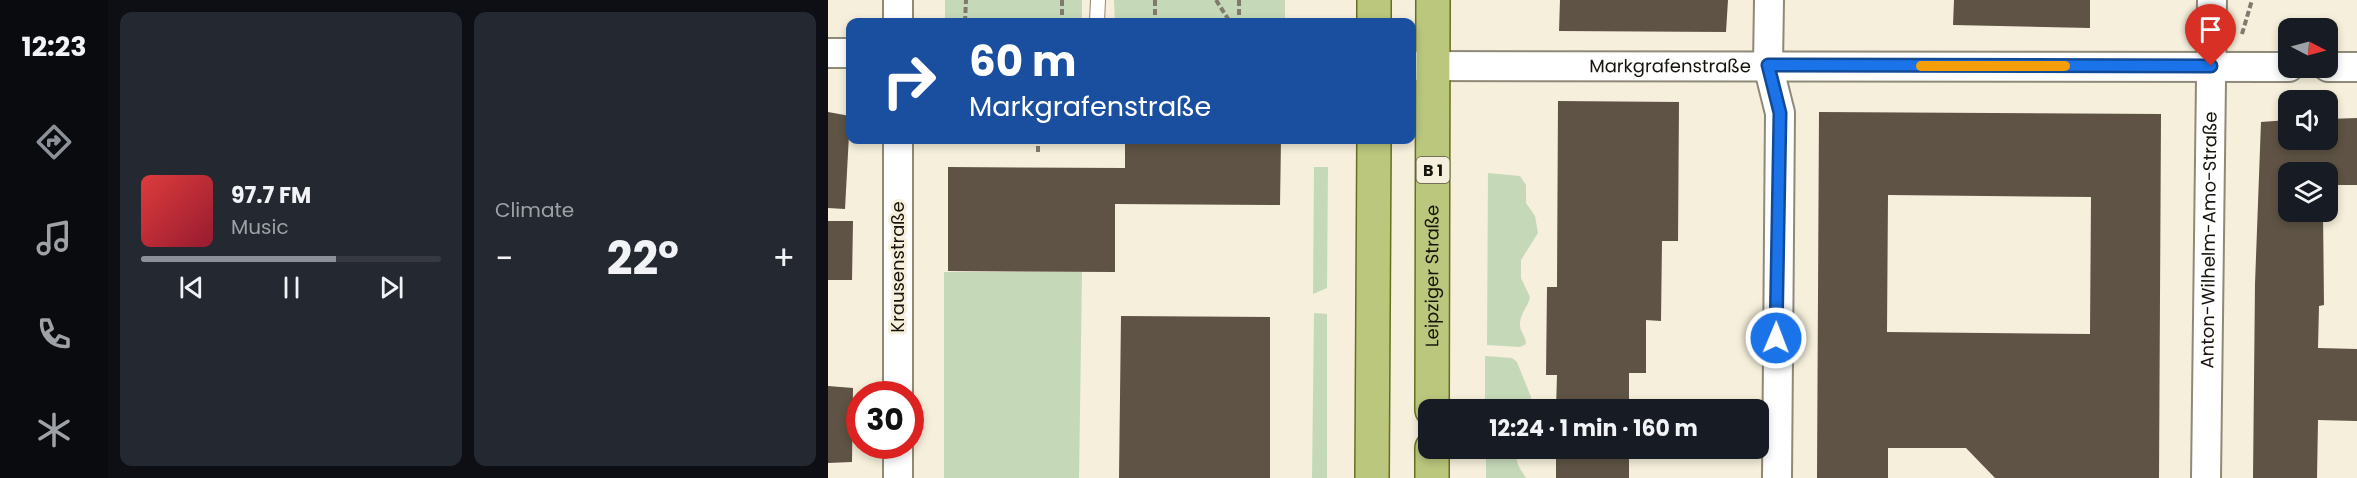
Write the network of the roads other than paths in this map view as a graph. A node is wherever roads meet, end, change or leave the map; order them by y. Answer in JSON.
{"nodes":[{"id":1,"x":898,"y":0,"type":"edge"},
{"id":2,"x":1098,"y":0,"type":"edge"},
{"id":3,"x":1374,"y":0,"type":"edge"},
{"id":4,"x":1433,"y":0,"type":"edge"},
{"id":5,"x":1769,"y":0,"type":"edge"},
{"id":6,"x":2212,"y":0,"type":"edge"},
{"id":7,"x":898,"y":18,"type":"edge"},
{"id":8,"x":1097,"y":18,"type":"edge"},
{"id":9,"x":1374,"y":18,"type":"edge"},
{"id":10,"x":828,"y":53,"type":"edge"},
{"id":11,"x":846,"y":53,"type":"edge"},
{"id":12,"x":1768,"y":65,"type":"junction"},
{"id":13,"x":1422,"y":66,"type":"edge"},
{"id":14,"x":2211,"y":66,"type":"junction"},
{"id":15,"x":2278,"y":67,"type":"edge"},
{"id":16,"x":2338,"y":67,"type":"edge"},
{"id":17,"x":2357,"y":67,"type":"edge"},
{"id":18,"x":898,"y":144,"type":"edge"},
{"id":19,"x":1374,"y":144,"type":"edge"},
{"id":20,"x":898,"y":381,"type":"edge"},
{"id":21,"x":1432,"y":399,"type":"edge"},
{"id":22,"x":898,"y":459,"type":"edge"},
{"id":23,"x":1432,"y":459,"type":"edge"},
{"id":24,"x":898,"y":478,"type":"edge"},
{"id":25,"x":1372,"y":478,"type":"edge"},
{"id":26,"x":1432,"y":478,"type":"edge"},
{"id":27,"x":1777,"y":478,"type":"edge"},
{"id":28,"x":2206,"y":478,"type":"edge"}],
"edges":[{"from":1,"to":7,"type":"street"},
{"from":2,"to":8,"type":"lane"},
{"from":3,"to":9,"type":"main road"},
{"from":4,"to":13,"type":"main road","name":"Leipziger Straße","number":"B 1"},
{"from":5,"to":12,"type":"street"},
{"from":6,"to":14,"type":"street","name":"Anton-Wilhelm-Amo-Straße"},
{"from":10,"to":11,"type":"street"},
{"from":12,"to":13,"type":"street","name":"Markgrafenstraße"},
{"from":12,"to":14,"type":"street","name":"Markgrafenstraße"},
{"from":12,"to":27,"type":"street"},
{"from":13,"to":21,"type":"main road","name":"Leipziger Straße","number":"B 1"},
{"from":14,"to":15,"type":"street","name":"Markgrafenstraße"},
{"from":14,"to":28,"type":"street","name":"Anton-Wilhelm-Amo-Straße"},
{"from":16,"to":17,"type":"street"},
{"from":18,"to":20,"type":"street","name":"Krausenstraße"},
{"from":19,"to":25,"type":"main road"},
{"from":22,"to":24,"type":"street"},
{"from":23,"to":26,"type":"main road"}]}
